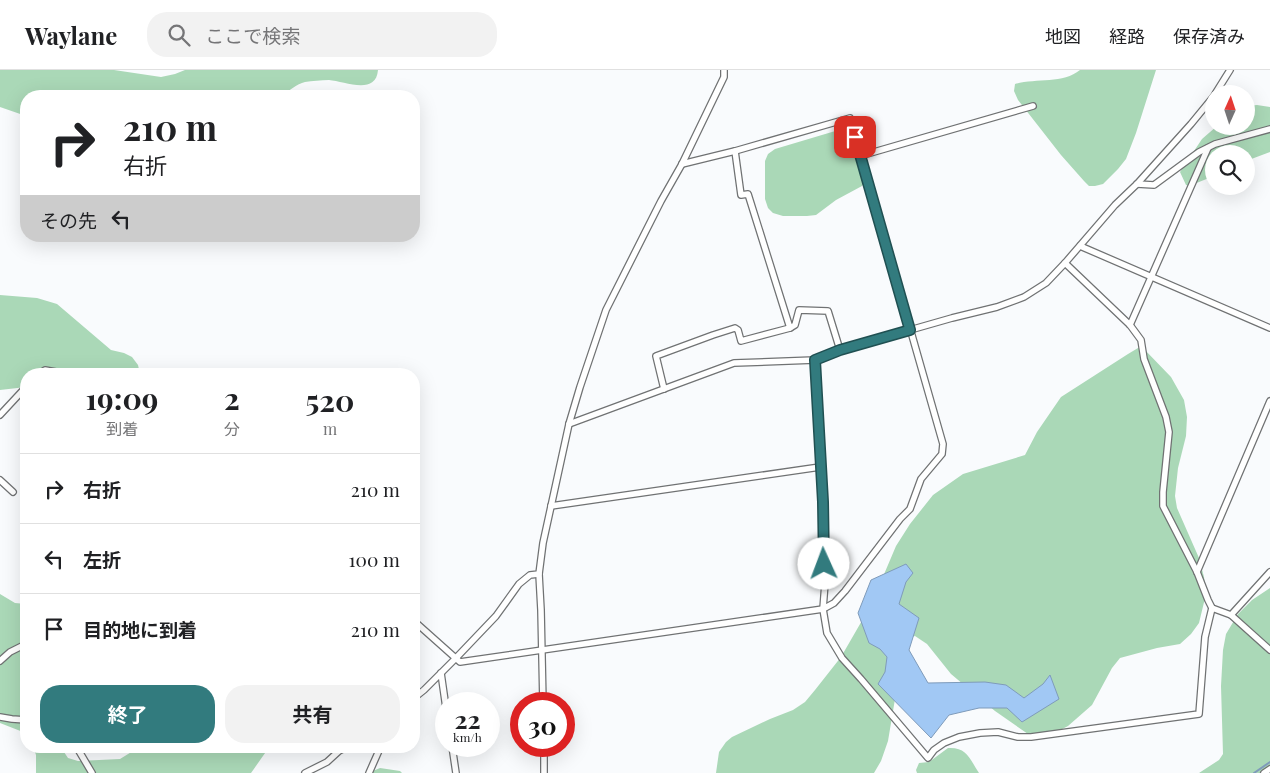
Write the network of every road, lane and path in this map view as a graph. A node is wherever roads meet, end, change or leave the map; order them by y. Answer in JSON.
{"nodes":[{"id":1,"x":724,"y":70,"type":"edge"},
{"id":2,"x":1230,"y":70,"type":"edge"},
{"id":3,"x":1220,"y":85,"type":"edge"},
{"id":4,"x":1033,"y":106,"type":"dead end"},
{"id":5,"x":1205,"y":106,"type":"edge"},
{"id":6,"x":1270,"y":129,"type":"edge"},
{"id":7,"x":1213,"y":145,"type":"edge"},
{"id":8,"x":1205,"y":150,"type":"edge"},
{"id":9,"x":735,"y":151,"type":"junction"},
{"id":10,"x":1205,"y":155,"type":"edge"},
{"id":11,"x":860,"y":156,"type":"junction"},
{"id":12,"x":682,"y":164,"type":"junction"},
{"id":13,"x":1137,"y":184,"type":"junction"},
{"id":14,"x":1080,"y":246,"type":"junction"},
{"id":15,"x":1065,"y":263,"type":"junction"},
{"id":16,"x":1152,"y":276,"type":"junction"},
{"id":17,"x":1130,"y":325,"type":"junction"},
{"id":18,"x":790,"y":328,"type":"junction"},
{"id":19,"x":1270,"y":328,"type":"edge"},
{"id":20,"x":910,"y":330,"type":"junction"},
{"id":21,"x":840,"y":350,"type":"junction"},
{"id":22,"x":815,"y":360,"type":"junction"},
{"id":23,"x":664,"y":389,"type":"junction"},
{"id":24,"x":20,"y":393,"type":"edge"},
{"id":25,"x":1270,"y":401,"type":"edge"},
{"id":26,"x":0,"y":415,"type":"edge"},
{"id":27,"x":568,"y":424,"type":"junction"},
{"id":28,"x":820,"y":467,"type":"junction"},
{"id":29,"x":0,"y":480,"type":"edge"},
{"id":30,"x":13,"y":492,"type":"dead end"},
{"id":31,"x":551,"y":506,"type":"junction"},
{"id":32,"x":1197,"y":572,"type":"junction"},
{"id":33,"x":1270,"y":572,"type":"edge"},
{"id":34,"x":539,"y":574,"type":"junction"},
{"id":35,"x":1212,"y":608,"type":"junction"},
{"id":36,"x":823,"y":609,"type":"junction"},
{"id":37,"x":1231,"y":615,"type":"junction"},
{"id":38,"x":420,"y":627,"type":"edge"},
{"id":39,"x":20,"y":647,"type":"edge"},
{"id":40,"x":542,"y":650,"type":"junction"},
{"id":41,"x":1270,"y":650,"type":"edge"},
{"id":42,"x":455,"y":659,"type":"junction"},
{"id":43,"x":0,"y":661,"type":"edge"},
{"id":44,"x":441,"y":673,"type":"junction"},
{"id":45,"x":444,"y":692,"type":"edge"},
{"id":46,"x":543,"y":692,"type":"edge"},
{"id":47,"x":420,"y":693,"type":"edge"},
{"id":48,"x":0,"y":717,"type":"edge"},
{"id":49,"x":20,"y":720,"type":"edge"},
{"id":50,"x":80,"y":753,"type":"edge"},
{"id":51,"x":338,"y":753,"type":"edge"},
{"id":52,"x":378,"y":753,"type":"edge"},
{"id":53,"x":454,"y":757,"type":"edge"},
{"id":54,"x":544,"y":757,"type":"edge"},
{"id":55,"x":1270,"y":769,"type":"edge"},
{"id":56,"x":92,"y":773,"type":"edge"},
{"id":57,"x":305,"y":773,"type":"edge"},
{"id":58,"x":369,"y":773,"type":"edge"},
{"id":59,"x":456,"y":773,"type":"edge"},
{"id":60,"x":544,"y":773,"type":"edge"},
{"id":61,"x":1264,"y":773,"type":"edge"}],
"edges":[{"from":1,"to":12,"type":"street"},
{"from":2,"to":3,"type":"street"},
{"from":4,"to":11,"type":"street"},
{"from":5,"to":13,"type":"street"},
{"from":6,"to":7,"type":"street"},
{"from":8,"to":13,"type":"street"},
{"from":9,"to":11,"type":"street"},
{"from":9,"to":12,"type":"street"},
{"from":9,"to":18,"type":"street"},
{"from":10,"to":16,"type":"street"},
{"from":11,"to":20,"type":"street"},
{"from":12,"to":27,"type":"street"},
{"from":13,"to":14,"type":"street"},
{"from":14,"to":15,"type":"street"},
{"from":14,"to":16,"type":"street"},
{"from":15,"to":17,"type":"street"},
{"from":15,"to":20,"type":"street"},
{"from":16,"to":17,"type":"street"},
{"from":16,"to":19,"type":"street"},
{"from":17,"to":32,"type":"street"},
{"from":18,"to":21,"type":"street"},
{"from":18,"to":23,"type":"street"},
{"from":20,"to":21,"type":"street"},
{"from":20,"to":36,"type":"street"},
{"from":21,"to":22,"type":"street"},
{"from":22,"to":23,"type":"street"},
{"from":22,"to":28,"type":"street"},
{"from":23,"to":27,"type":"street"},
{"from":24,"to":26,"type":"street"},
{"from":25,"to":32,"type":"street"},
{"from":27,"to":31,"type":"street"},
{"from":28,"to":31,"type":"street"},
{"from":28,"to":36,"type":"street"},
{"from":29,"to":30,"type":"street"},
{"from":31,"to":34,"type":"street"},
{"from":32,"to":35,"type":"street"},
{"from":33,"to":37,"type":"street"},
{"from":34,"to":40,"type":"street"},
{"from":34,"to":42,"type":"street"},
{"from":35,"to":36,"type":"street"},
{"from":35,"to":37,"type":"street"},
{"from":36,"to":40,"type":"street"},
{"from":37,"to":41,"type":"street"},
{"from":38,"to":42,"type":"street"},
{"from":39,"to":43,"type":"street"},
{"from":40,"to":42,"type":"street"},
{"from":40,"to":46,"type":"street"},
{"from":42,"to":44,"type":"street"},
{"from":44,"to":45,"type":"street"},
{"from":44,"to":47,"type":"street"},
{"from":48,"to":49,"type":"street"},
{"from":50,"to":56,"type":"street"},
{"from":51,"to":57,"type":"street"},
{"from":52,"to":58,"type":"street"},
{"from":53,"to":59,"type":"street"},
{"from":54,"to":60,"type":"street"},
{"from":55,"to":61,"type":"street"}]}
